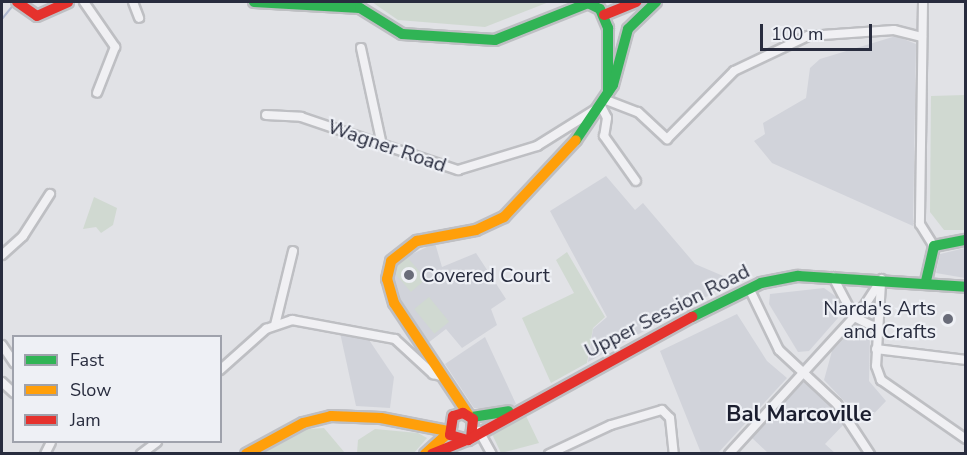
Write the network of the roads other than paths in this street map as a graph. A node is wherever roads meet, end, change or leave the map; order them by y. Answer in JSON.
{"nodes":[{"id":1,"x":68,"y":2,"type":"edge"},
{"id":2,"x":84,"y":2,"type":"edge"},
{"id":3,"x":133,"y":2,"type":"edge"},
{"id":4,"x":254,"y":2,"type":"edge"},
{"id":5,"x":636,"y":2,"type":"edge"},
{"id":6,"x":656,"y":2,"type":"edge"},
{"id":7,"x":923,"y":2,"type":"edge"},
{"id":8,"x":19,"y":3,"type":"edge"},
{"id":9,"x":604,"y":15,"type":"junction"},
{"id":10,"x":139,"y":18,"type":"dead end"},
{"id":11,"x":922,"y":37,"type":"junction"},
{"id":12,"x":361,"y":48,"type":"dead end"},
{"id":13,"x":97,"y":93,"type":"dead end"},
{"id":14,"x":605,"y":100,"type":"junction"},
{"id":15,"x":266,"y":115,"type":"dead end"},
{"id":16,"x":382,"y":145,"type":"junction"},
{"id":17,"x":636,"y":181,"type":"dead end"},
{"id":18,"x":50,"y":194,"type":"dead end"},
{"id":19,"x":966,"y":240,"type":"edge"},
{"id":20,"x":934,"y":246,"type":"junction"},
{"id":21,"x":293,"y":251,"type":"dead end"},
{"id":22,"x":2,"y":255,"type":"edge"},
{"id":23,"x":923,"y":276,"type":"junction"},
{"id":24,"x":833,"y":277,"type":"junction"},
{"id":25,"x":882,"y":279,"type":"junction"},
{"id":26,"x":749,"y":288,"type":"junction"},
{"id":27,"x":966,"y":288,"type":"edge"},
{"id":28,"x":854,"y":317,"type":"junction"},
{"id":29,"x":275,"y":325,"type":"junction"},
{"id":30,"x":877,"y":327,"type":"junction"},
{"id":31,"x":2,"y":345,"type":"edge"},
{"id":32,"x":876,"y":349,"type":"junction"},
{"id":33,"x":12,"y":360,"type":"edge"},
{"id":34,"x":966,"y":360,"type":"edge"},
{"id":35,"x":222,"y":368,"type":"edge"},
{"id":36,"x":803,"y":372,"type":"junction"},
{"id":37,"x":444,"y":377,"type":"junction"},
{"id":38,"x":451,"y":387,"type":"junction"},
{"id":39,"x":535,"y":401,"type":"junction"},
{"id":40,"x":449,"y":425,"type":"junction"},
{"id":41,"x":472,"y":429,"type":"junction"},
{"id":42,"x":966,"y":439,"type":"edge"},
{"id":43,"x":154,"y":443,"type":"edge"},
{"id":44,"x":558,"y":452,"type":"edge"},
{"id":45,"x":141,"y":453,"type":"edge"},
{"id":46,"x":246,"y":453,"type":"edge"},
{"id":47,"x":424,"y":453,"type":"edge"},
{"id":48,"x":432,"y":453,"type":"edge"},
{"id":49,"x":492,"y":453,"type":"edge"},
{"id":50,"x":549,"y":453,"type":"edge"},
{"id":51,"x":674,"y":453,"type":"edge"},
{"id":52,"x":729,"y":453,"type":"edge"},
{"id":53,"x":870,"y":453,"type":"edge"}],
"edges":[{"from":1,"to":8,"type":"main road"},
{"from":2,"to":13,"type":"street"},
{"from":3,"to":10,"type":"street"},
{"from":4,"to":9,"type":"main road"},
{"from":5,"to":9,"type":"main road"},
{"from":6,"to":14,"type":"main road"},
{"from":7,"to":11,"type":"street"},
{"from":9,"to":14,"type":"main road"},
{"from":11,"to":14,"type":"street"},
{"from":11,"to":20,"type":"street"},
{"from":12,"to":16,"type":"street"},
{"from":14,"to":16,"type":"street","name":"Wagner Road"},
{"from":14,"to":17,"type":"street"},
{"from":14,"to":37,"type":"main road"},
{"from":15,"to":16,"type":"street","name":"Wagner Road"},
{"from":18,"to":22,"type":"street"},
{"from":19,"to":20,"type":"main road"},
{"from":20,"to":23,"type":"main road"},
{"from":21,"to":29,"type":"street"},
{"from":23,"to":25,"type":"main road","name":"Upper Session Road"},
{"from":23,"to":27,"type":"main road","name":"Upper Session Road"},
{"from":24,"to":25,"type":"main road","name":"Upper Session Road"},
{"from":24,"to":26,"type":"main road","name":"Upper Session Road"},
{"from":24,"to":28,"type":"street"},
{"from":25,"to":28,"type":"street"},
{"from":25,"to":30,"type":"street"},
{"from":26,"to":36,"type":"street"},
{"from":26,"to":39,"type":"main road","name":"Upper Session Road"},
{"from":28,"to":30,"type":"street"},
{"from":28,"to":36,"type":"street"},
{"from":29,"to":35,"type":"street"},
{"from":29,"to":37,"type":"street"},
{"from":30,"to":32,"type":"street"},
{"from":31,"to":33,"type":"street"},
{"from":32,"to":34,"type":"street"},
{"from":32,"to":42,"type":"street"},
{"from":36,"to":52,"type":"street"},
{"from":36,"to":53,"type":"street"},
{"from":37,"to":38,"type":"main road"},
{"from":38,"to":40,"type":"main road"},
{"from":38,"to":41,"type":"main road"},
{"from":39,"to":41,"type":"main road","name":"Upper Session Road"},
{"from":39,"to":41,"type":"main road","name":"Upper Session Road"},
{"from":40,"to":41,"type":"main road"},
{"from":40,"to":41,"type":"main road"},
{"from":40,"to":46,"type":"main road"},
{"from":40,"to":47,"type":"main road"},
{"from":41,"to":48,"type":"main road"},
{"from":41,"to":49,"type":"street"},
{"from":43,"to":45,"type":"street"},
{"from":44,"to":50,"type":"street"},
{"from":44,"to":51,"type":"street"}]}
